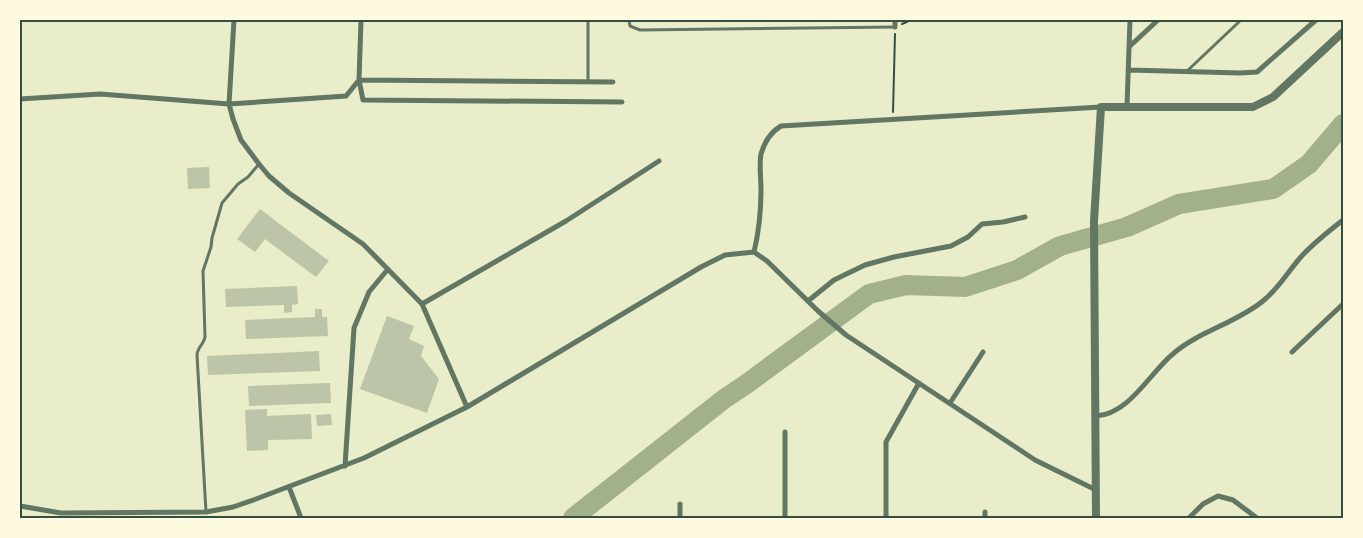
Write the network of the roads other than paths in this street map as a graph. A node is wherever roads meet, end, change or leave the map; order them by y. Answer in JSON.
{"nodes":[{"id":1,"x":234,"y":20,"type":"edge"},
{"id":2,"x":361,"y":20,"type":"edge"},
{"id":3,"x":588,"y":20,"type":"edge"},
{"id":4,"x":629,"y":20,"type":"edge"},
{"id":5,"x":895,"y":20,"type":"edge"},
{"id":6,"x":1130,"y":20,"type":"edge"},
{"id":7,"x":1158,"y":20,"type":"edge"},
{"id":8,"x":1241,"y":20,"type":"edge"},
{"id":9,"x":1316,"y":20,"type":"edge"},
{"id":10,"x":895,"y":27,"type":"joint"},
{"id":11,"x":1343,"y":32,"type":"edge"},
{"id":12,"x":1130,"y":46,"type":"junction"},
{"id":13,"x":1129,"y":70,"type":"junction"},
{"id":14,"x":1185,"y":72,"type":"junction"},
{"id":15,"x":358,"y":80,"type":"junction"},
{"id":16,"x":588,"y":82,"type":"junction"},
{"id":17,"x":612,"y":82,"type":"dead end"},
{"id":18,"x":20,"y":99,"type":"edge"},
{"id":19,"x":622,"y":102,"type":"dead end"},
{"id":20,"x":229,"y":104,"type":"junction"},
{"id":21,"x":1101,"y":106,"type":"junction"},
{"id":22,"x":1127,"y":106,"type":"junction"},
{"id":23,"x":659,"y":161,"type":"dead end"},
{"id":24,"x":259,"y":164,"type":"junction"},
{"id":25,"x":1025,"y":217,"type":"dead end"},
{"id":26,"x":1343,"y":220,"type":"edge"},
{"id":27,"x":754,"y":252,"type":"junction"},
{"id":28,"x":388,"y":269,"type":"junction"},
{"id":29,"x":808,"y":301,"type":"junction"},
{"id":30,"x":422,"y":304,"type":"junction"},
{"id":31,"x":1343,"y":304,"type":"edge"},
{"id":32,"x":983,"y":352,"type":"dead end"},
{"id":33,"x":1292,"y":352,"type":"dead end"},
{"id":34,"x":918,"y":383,"type":"junction"},
{"id":35,"x":950,"y":403,"type":"junction"},
{"id":36,"x":467,"y":407,"type":"junction"},
{"id":37,"x":1096,"y":416,"type":"junction"},
{"id":38,"x":785,"y":432,"type":"dead end"},
{"id":39,"x":345,"y":466,"type":"junction"},
{"id":40,"x":289,"y":487,"type":"junction"},
{"id":41,"x":1096,"y":490,"type":"junction"},
{"id":42,"x":680,"y":504,"type":"dead end"},
{"id":43,"x":20,"y":506,"type":"edge"},
{"id":44,"x":215,"y":512,"type":"junction"},
{"id":45,"x":985,"y":512,"type":"dead end"},
{"id":46,"x":130,"y":515,"type":"edge"},
{"id":47,"x":206,"y":515,"type":"edge"},
{"id":48,"x":216,"y":518,"type":"edge"},
{"id":49,"x":302,"y":518,"type":"edge"},
{"id":50,"x":680,"y":518,"type":"edge"},
{"id":51,"x":785,"y":518,"type":"edge"},
{"id":52,"x":886,"y":518,"type":"edge"},
{"id":53,"x":985,"y":518,"type":"edge"},
{"id":54,"x":1096,"y":518,"type":"edge"},
{"id":55,"x":1189,"y":518,"type":"edge"},
{"id":56,"x":1257,"y":518,"type":"edge"}],
"edges":[{"from":1,"to":20,"type":"street"},
{"from":2,"to":15,"type":"street"},
{"from":3,"to":16,"type":"lane"},
{"from":4,"to":10,"type":"lane"},
{"from":5,"to":10,"type":"street"},
{"from":6,"to":12,"type":"street"},
{"from":7,"to":12,"type":"street"},
{"from":8,"to":14,"type":"lane"},
{"from":9,"to":14,"type":"street"},
{"from":11,"to":22,"type":"street"},
{"from":12,"to":13,"type":"street"},
{"from":13,"to":14,"type":"street"},
{"from":13,"to":22,"type":"street"},
{"from":15,"to":16,"type":"street"},
{"from":15,"to":19,"type":"street"},
{"from":15,"to":20,"type":"street"},
{"from":16,"to":17,"type":"street"},
{"from":18,"to":20,"type":"street"},
{"from":20,"to":24,"type":"street"},
{"from":21,"to":22,"type":"street"},
{"from":21,"to":27,"type":"street"},
{"from":21,"to":37,"type":"street"},
{"from":23,"to":30,"type":"street"},
{"from":24,"to":28,"type":"street"},
{"from":24,"to":47,"type":"lane"},
{"from":25,"to":29,"type":"street"},
{"from":26,"to":37,"type":"street"},
{"from":27,"to":29,"type":"street"},
{"from":27,"to":36,"type":"street"},
{"from":28,"to":30,"type":"street"},
{"from":28,"to":39,"type":"street"},
{"from":29,"to":34,"type":"street"},
{"from":30,"to":36,"type":"street"},
{"from":31,"to":33,"type":"street"},
{"from":32,"to":35,"type":"street"},
{"from":34,"to":35,"type":"street"},
{"from":34,"to":52,"type":"street"},
{"from":35,"to":41,"type":"street"},
{"from":36,"to":39,"type":"street"},
{"from":37,"to":41,"type":"street"},
{"from":38,"to":51,"type":"street"},
{"from":39,"to":40,"type":"street"},
{"from":40,"to":44,"type":"street"},
{"from":40,"to":49,"type":"street"},
{"from":41,"to":54,"type":"street"},
{"from":42,"to":50,"type":"street"},
{"from":43,"to":46,"type":"street"},
{"from":44,"to":47,"type":"street"},
{"from":44,"to":48,"type":"street"},
{"from":45,"to":53,"type":"street"},
{"from":46,"to":47,"type":"street"},
{"from":55,"to":56,"type":"street"}]}
